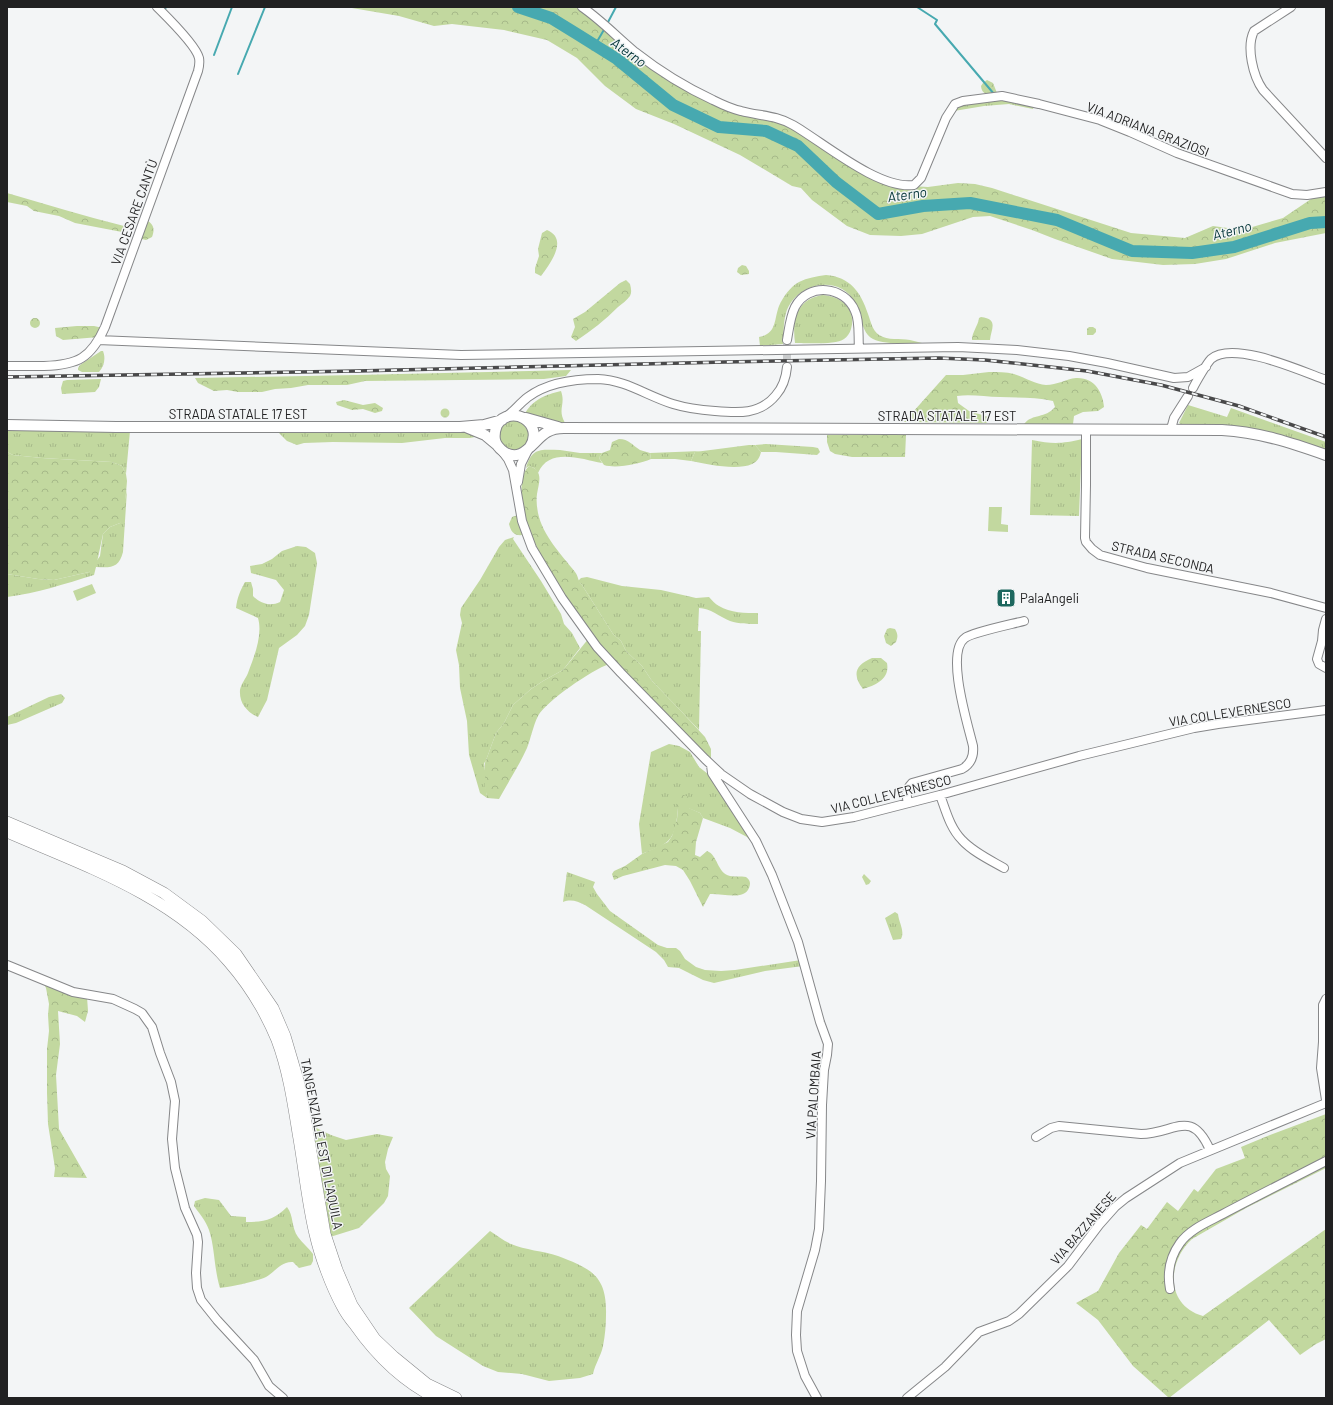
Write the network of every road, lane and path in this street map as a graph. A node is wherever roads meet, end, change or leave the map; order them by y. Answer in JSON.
{"nodes":[{"id":1,"x":157,"y":7,"type":"edge"},
{"id":2,"x":582,"y":7,"type":"edge"},
{"id":3,"x":1291,"y":7,"type":"edge"},
{"id":4,"x":1326,"y":158,"type":"edge"},
{"id":5,"x":1326,"y":192,"type":"edge"},
{"id":6,"x":98,"y":340,"type":"junction"},
{"id":7,"x":787,"y":340,"type":"tunnel mouth"},
{"id":8,"x":859,"y":348,"type":"junction"},
{"id":9,"x":1208,"y":363,"type":"junction"},
{"id":10,"x":7,"y":366,"type":"edge"},
{"id":11,"x":787,"y":367,"type":"tunnel mouth"},
{"id":12,"x":1326,"y":380,"type":"edge"},
{"id":13,"x":1193,"y":388,"type":"dead end"},
{"id":14,"x":1188,"y":396,"type":"dead end"},
{"id":15,"x":524,"y":400,"type":"junction"},
{"id":16,"x":523,"y":417,"type":"junction"},
{"id":17,"x":504,"y":418,"type":"junction"},
{"id":18,"x":10,"y":426,"type":"edge"},
{"id":19,"x":460,"y":427,"type":"junction"},
{"id":20,"x":564,"y":428,"type":"junction"},
{"id":21,"x":1086,"y":429,"type":"junction"},
{"id":22,"x":1171,"y":430,"type":"junction"},
{"id":23,"x":500,"y":449,"type":"junction"},
{"id":24,"x":529,"y":449,"type":"junction"},
{"id":25,"x":1326,"y":455,"type":"edge"},
{"id":26,"x":518,"y":495,"type":"junction"},
{"id":27,"x":1326,"y":608,"type":"edge"},
{"id":28,"x":1326,"y":619,"type":"edge"},
{"id":29,"x":1024,"y":621,"type":"dead end"},
{"id":30,"x":1326,"y":668,"type":"edge"},
{"id":31,"x":1326,"y":710,"type":"edge"},
{"id":32,"x":711,"y":765,"type":"junction"},
{"id":33,"x":940,"y":795,"type":"junction"},
{"id":34,"x":908,"y":803,"type":"junction"},
{"id":35,"x":7,"y":822,"type":"edge"},
{"id":36,"x":7,"y":832,"type":"edge"},
{"id":37,"x":1004,"y":868,"type":"dead end"},
{"id":38,"x":7,"y":964,"type":"edge"},
{"id":39,"x":1326,"y":999,"type":"edge"},
{"id":40,"x":1326,"y":1100,"type":"edge"},
{"id":41,"x":1326,"y":1104,"type":"edge"},
{"id":42,"x":1036,"y":1137,"type":"dead end"},
{"id":43,"x":1210,"y":1150,"type":"junction"},
{"id":44,"x":1326,"y":1161,"type":"edge"},
{"id":45,"x":1170,"y":1289,"type":"dead end"},
{"id":46,"x":283,"y":1398,"type":"edge"},
{"id":47,"x":436,"y":1398,"type":"edge"},
{"id":48,"x":456,"y":1398,"type":"edge"},
{"id":49,"x":817,"y":1398,"type":"edge"},
{"id":50,"x":907,"y":1398,"type":"edge"}],
"edges":[{"from":1,"to":6,"type":"street","name":"VIA CESARE CANTÙ"},
{"from":2,"to":5,"type":"street","name":"VIA ADRIANA GRAZIOSI"},
{"from":3,"to":4,"type":"street"},
{"from":6,"to":8,"type":"street"},
{"from":6,"to":10,"type":"street","name":"VIA CESARE CANTÙ"},
{"from":7,"to":8,"type":"street"},
{"from":8,"to":9,"type":"street"},
{"from":9,"to":12,"type":"street"},
{"from":9,"to":13,"type":"street"},
{"from":11,"to":15,"type":"street"},
{"from":14,"to":22,"type":"street"},
{"from":15,"to":16,"type":"street"},
{"from":15,"to":17,"type":"street"},
{"from":16,"to":17,"type":"main road"},
{"from":16,"to":20,"type":"main road","name":"STRADA STATALE 17 EST"},
{"from":16,"to":24,"type":"main road"},
{"from":17,"to":19,"type":"main road","name":"STRADA STATALE 17 EST"},
{"from":17,"to":23,"type":"main road"},
{"from":18,"to":19,"type":"main road","name":"STRADA STATALE 17 EST"},
{"from":19,"to":23,"type":"main road","name":"STRADA STATALE 17 EST"},
{"from":20,"to":21,"type":"main road","name":"STRADA STATALE 17 EST"},
{"from":20,"to":24,"type":"main road","name":"STRADA STATALE 17 EST"},
{"from":21,"to":22,"type":"main road","name":"STRADA STATALE 17 EST"},
{"from":21,"to":27,"type":"street","name":"STRADA SECONDA"},
{"from":22,"to":25,"type":"main road","name":"STRADA STATALE 17 EST"},
{"from":23,"to":24,"type":"main road"},
{"from":23,"to":26,"type":"street","name":"VIA COLLEVERNESCO"},
{"from":24,"to":26,"type":"street","name":"VIA COLLEVERNESCO"},
{"from":26,"to":32,"type":"street","name":"VIA COLLEVERNESCO"},
{"from":28,"to":30,"type":"street"},
{"from":29,"to":34,"type":"street"},
{"from":31,"to":33,"type":"street","name":"VIA COLLEVERNESCO"},
{"from":32,"to":34,"type":"street","name":"VIA COLLEVERNESCO"},
{"from":32,"to":49,"type":"street","name":"VIA PALOMBAIA"},
{"from":33,"to":34,"type":"street","name":"VIA COLLEVERNESCO"},
{"from":33,"to":37,"type":"street"},
{"from":35,"to":48,"type":"highway","name":"TANGENZIALE EST DI L'AQUILA"},
{"from":36,"to":47,"type":"highway","name":"TANGENZIALE EST DI L'AQUILA"},
{"from":38,"to":46,"type":"street"},
{"from":39,"to":40,"type":"street"},
{"from":41,"to":43,"type":"street","name":"VIA BAZZANESE"},
{"from":42,"to":43,"type":"street"},
{"from":43,"to":50,"type":"street","name":"VIA BAZZANESE"},
{"from":44,"to":45,"type":"street"}]}
